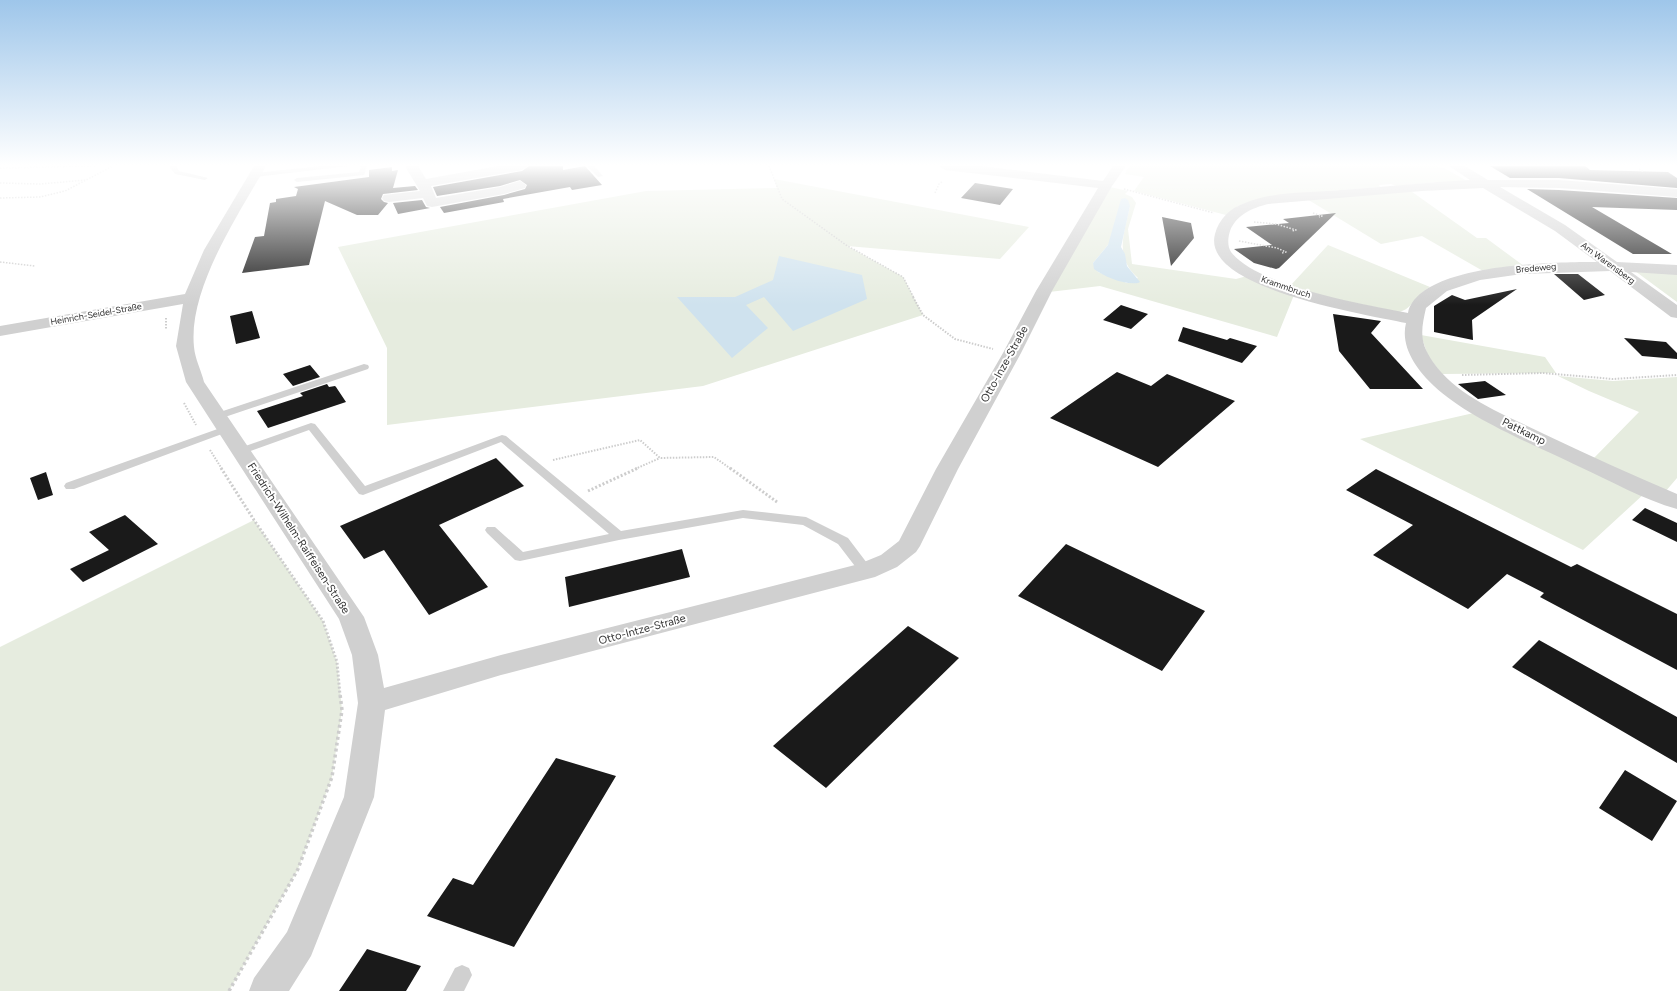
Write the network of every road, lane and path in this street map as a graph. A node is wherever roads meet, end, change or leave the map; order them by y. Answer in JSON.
{"nodes":[{"id":1,"x":234,"y":212,"type":"edge"},
{"id":2,"x":800,"y":212,"type":"edge"},
{"id":3,"x":1090,"y":212,"type":"edge"},
{"id":4,"x":1208,"y":212,"type":"edge"},
{"id":5,"x":1238,"y":212,"type":"edge"},
{"id":6,"x":1535,"y":212,"type":"edge"},
{"id":7,"x":1230,"y":218,"type":"junction"},
{"id":8,"x":1292,"y":232,"type":"dead end"},
{"id":9,"x":1220,"y":238,"type":"junction"},
{"id":10,"x":1282,"y":253,"type":"dead end"},
{"id":11,"x":0,"y":262,"type":"edge"},
{"id":12,"x":35,"y":266,"type":"dead end"},
{"id":13,"x":1612,"y":266,"type":"junction"},
{"id":14,"x":1677,"y":270,"type":"edge"},
{"id":15,"x":191,"y":298,"type":"junction"},
{"id":16,"x":1677,"y":313,"type":"edge"},
{"id":17,"x":166,"y":316,"type":"dead end"},
{"id":18,"x":1412,"y":319,"type":"junction"},
{"id":19,"x":0,"y":331,"type":"edge"},
{"id":20,"x":167,"y":337,"type":"dead end"},
{"id":21,"x":1012,"y":353,"type":"junction"},
{"id":22,"x":364,"y":367,"type":"dead end"},
{"id":23,"x":1435,"y":375,"type":"junction"},
{"id":24,"x":1677,"y":375,"type":"edge"},
{"id":25,"x":180,"y":395,"type":"dead end"},
{"id":26,"x":222,"y":422,"type":"junction"},
{"id":27,"x":203,"y":438,"type":"junction"},
{"id":28,"x":241,"y":451,"type":"junction"},
{"id":29,"x":660,"y":458,"type":"junction"},
{"id":30,"x":533,"y":464,"type":"junction"},
{"id":31,"x":70,"y":486,"type":"dead end"},
{"id":32,"x":573,"y":498,"type":"junction"},
{"id":33,"x":1677,"y":502,"type":"edge"},
{"id":34,"x":806,"y":521,"type":"junction"},
{"id":35,"x":491,"y":530,"type":"dead end"},
{"id":36,"x":619,"y":536,"type":"junction"},
{"id":37,"x":908,"y":546,"type":"joint"},
{"id":38,"x":866,"y":571,"type":"junction"},
{"id":39,"x":372,"y":703,"type":"junction"},
{"id":40,"x":229,"y":991,"type":"edge"},
{"id":41,"x":267,"y":991,"type":"edge"}],
"edges":[{"from":1,"to":15,"type":"street","name":"Friedrich-Wilhelm-Raiffeisen-Straße"},
{"from":2,"to":21,"type":"path"},
{"from":3,"to":21,"type":"street","name":"Otto-Inze-Straße"},
{"from":4,"to":7,"type":"path"},
{"from":5,"to":7,"type":"street"},
{"from":6,"to":13,"type":"street","name":"Am Warensberg"},
{"from":7,"to":8,"type":"path"},
{"from":7,"to":9,"type":"street"},
{"from":9,"to":10,"type":"path"},
{"from":9,"to":18,"type":"street","name":"Krammbruch"},
{"from":11,"to":12,"type":"path"},
{"from":13,"to":14,"type":"street","name":"Bredeweg"},
{"from":13,"to":16,"type":"street","name":"Am Warensberg"},
{"from":13,"to":18,"type":"street","name":"Bredeweg"},
{"from":15,"to":19,"type":"street","name":"Heinrich-Seidel-Straße"},
{"from":15,"to":26,"type":"street","name":"Friedrich-Wilhelm-Raiffeisen-Straße"},
{"from":17,"to":20,"type":"path"},
{"from":18,"to":23,"type":"street","name":"Pattkamp"},
{"from":21,"to":37,"type":"street","name":"Otto-Inze-Straße"},
{"from":22,"to":26,"type":"lane"},
{"from":23,"to":24,"type":"path"},
{"from":23,"to":33,"type":"street","name":"Pattkamp"},
{"from":25,"to":27,"type":"path"},
{"from":26,"to":27,"type":"lane"},
{"from":26,"to":28,"type":"street","name":"Friedrich-Wilhelm-Raiffeisen-Straße"},
{"from":27,"to":31,"type":"lane"},
{"from":27,"to":40,"type":"path"},
{"from":28,"to":30,"type":"lane"},
{"from":28,"to":39,"type":"street","name":"Friedrich-Wilhelm-Raiffeisen-Straße"},
{"from":29,"to":30,"type":"path"},
{"from":29,"to":32,"type":"path"},
{"from":29,"to":34,"type":"path"},
{"from":30,"to":32,"type":"lane"},
{"from":32,"to":36,"type":"lane"},
{"from":34,"to":36,"type":"lane"},
{"from":34,"to":38,"type":"lane"},
{"from":35,"to":36,"type":"lane"},
{"from":37,"to":38,"type":"street","name":"Otto-Intze-Straße"},
{"from":38,"to":39,"type":"street","name":"Otto-Intze-Straße"},
{"from":39,"to":41,"type":"street","name":"Friedrich-Wilhelm-Raiffeisen-Straße"}]}
